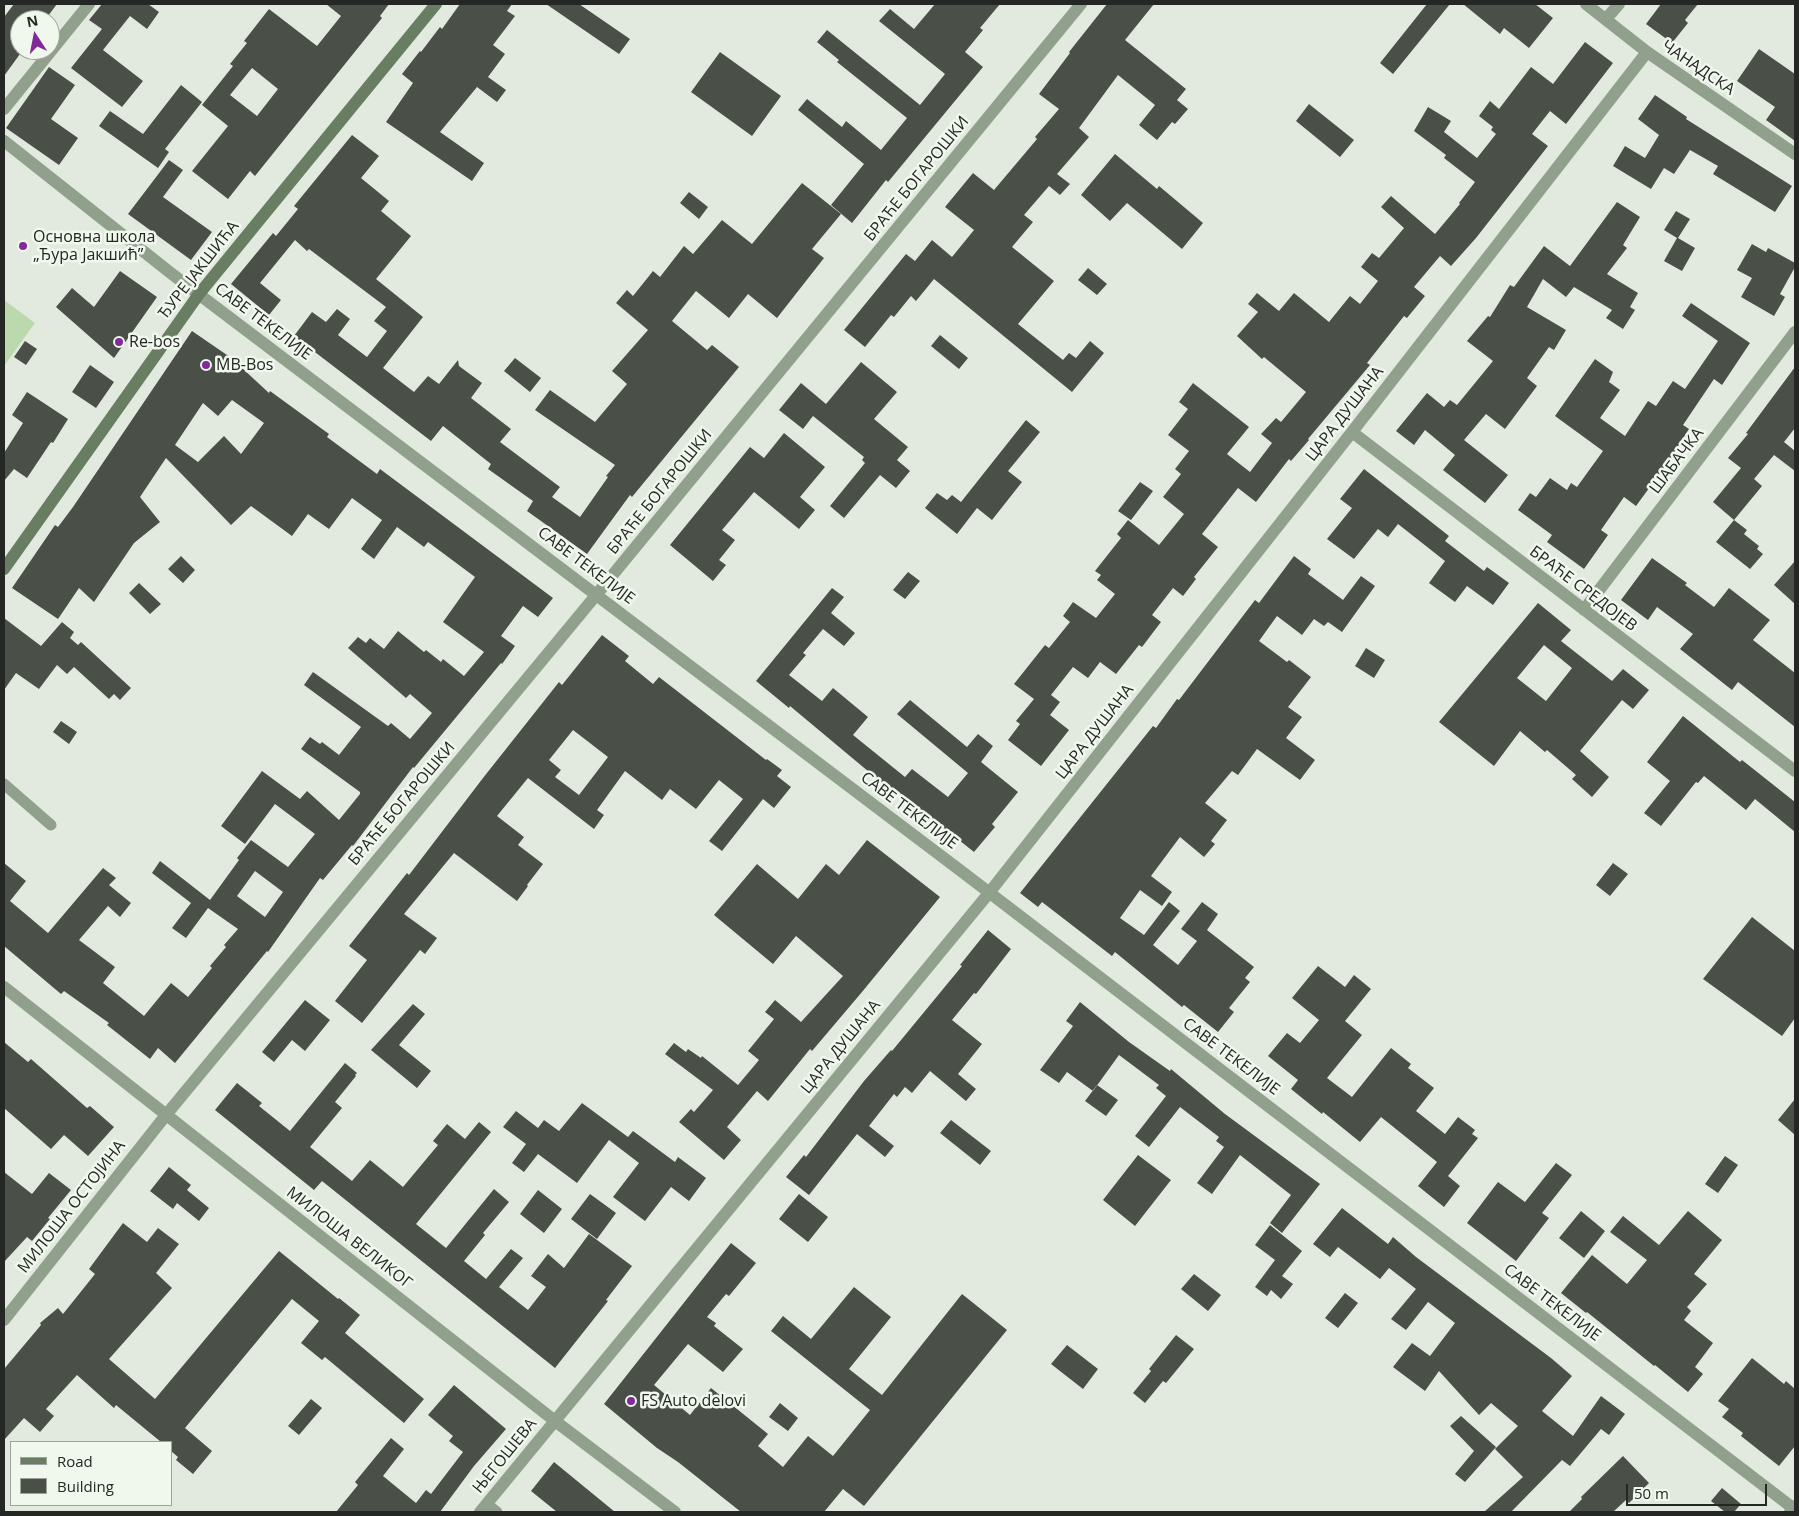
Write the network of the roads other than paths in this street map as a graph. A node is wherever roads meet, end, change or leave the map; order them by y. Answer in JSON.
{"nodes":[{"id":1,"x":89,"y":4,"type":"edge"},
{"id":2,"x":436,"y":4,"type":"edge"},
{"id":3,"x":1081,"y":4,"type":"edge"},
{"id":4,"x":1586,"y":4,"type":"edge"},
{"id":5,"x":1618,"y":4,"type":"edge"},
{"id":6,"x":1606,"y":19,"type":"junction"},
{"id":7,"x":1647,"y":52,"type":"junction"},
{"id":8,"x":4,"y":109,"type":"edge"},
{"id":9,"x":4,"y":141,"type":"edge"},
{"id":10,"x":1795,"y":154,"type":"edge"},
{"id":11,"x":199,"y":294,"type":"junction"},
{"id":12,"x":1795,"y":332,"type":"edge"},
{"id":13,"x":1352,"y":432,"type":"junction"},
{"id":14,"x":4,"y":569,"type":"edge"},
{"id":15,"x":597,"y":594,"type":"junction"},
{"id":16,"x":1584,"y":610,"type":"junction"},
{"id":17,"x":1795,"y":771,"type":"edge"},
{"id":18,"x":4,"y":784,"type":"edge"},
{"id":19,"x":51,"y":825,"type":"dead end"},
{"id":20,"x":989,"y":893,"type":"junction"},
{"id":21,"x":4,"y":986,"type":"edge"},
{"id":22,"x":166,"y":1115,"type":"junction"},
{"id":23,"x":4,"y":1320,"type":"edge"},
{"id":24,"x":555,"y":1421,"type":"junction"},
{"id":25,"x":1793,"y":1509,"type":"edge"},
{"id":26,"x":488,"y":1510,"type":"edge"},
{"id":27,"x":675,"y":1512,"type":"edge"}],
"edges":[{"from":1,"to":8,"type":"street"},
{"from":2,"to":11,"type":"main road","name":"ЂУРЕ ЈАКШИЋА"},
{"from":3,"to":15,"type":"street","name":"БРАЋЕ БОГАРОШКИ"},
{"from":4,"to":6,"type":"street","name":"ЧАНАДСКА"},
{"from":5,"to":6,"type":"street"},
{"from":6,"to":7,"type":"street","name":"ЧАНАДСКА"},
{"from":7,"to":10,"type":"street","name":"ЧАНАДСКА"},
{"from":7,"to":13,"type":"street","name":"ЦАРА ДУШАНА"},
{"from":9,"to":11,"type":"street","name":"САВЕ ТЕКЕЛИЈЕ"},
{"from":11,"to":14,"type":"main road","name":"ЂУРЕ ЈАКШИЋА"},
{"from":11,"to":15,"type":"street","name":"САВЕ ТЕКЕЛИЈЕ"},
{"from":12,"to":16,"type":"street","name":"ШАБАЧКА"},
{"from":13,"to":16,"type":"street","name":"БРАЋЕ СРЕДОЈЕВ"},
{"from":13,"to":20,"type":"street","name":"ЦАРА ДУШАНА"},
{"from":15,"to":20,"type":"street","name":"САВЕ ТЕКЕЛИЈЕ"},
{"from":15,"to":22,"type":"street","name":"БРАЋЕ БОГАРОШКИ"},
{"from":16,"to":17,"type":"street","name":"БРАЋЕ СРЕДОЈЕВ"},
{"from":18,"to":19,"type":"lane"},
{"from":20,"to":24,"type":"street","name":"ЦАРА ДУШАНА"},
{"from":20,"to":25,"type":"street","name":"САВЕ ТЕКЕЛИЈЕ"},
{"from":21,"to":22,"type":"street","name":"МИЛОША ВЕЛИКОГ"},
{"from":22,"to":23,"type":"street","name":"МИЛОША ОСТОЈИНА"},
{"from":22,"to":24,"type":"street","name":"МИЛОША ВЕЛИКОГ"},
{"from":24,"to":26,"type":"street","name":"ЊЕГОШЕВА"},
{"from":24,"to":27,"type":"street","name":"МИЛОША ВЕЛИКОГ"}]}
